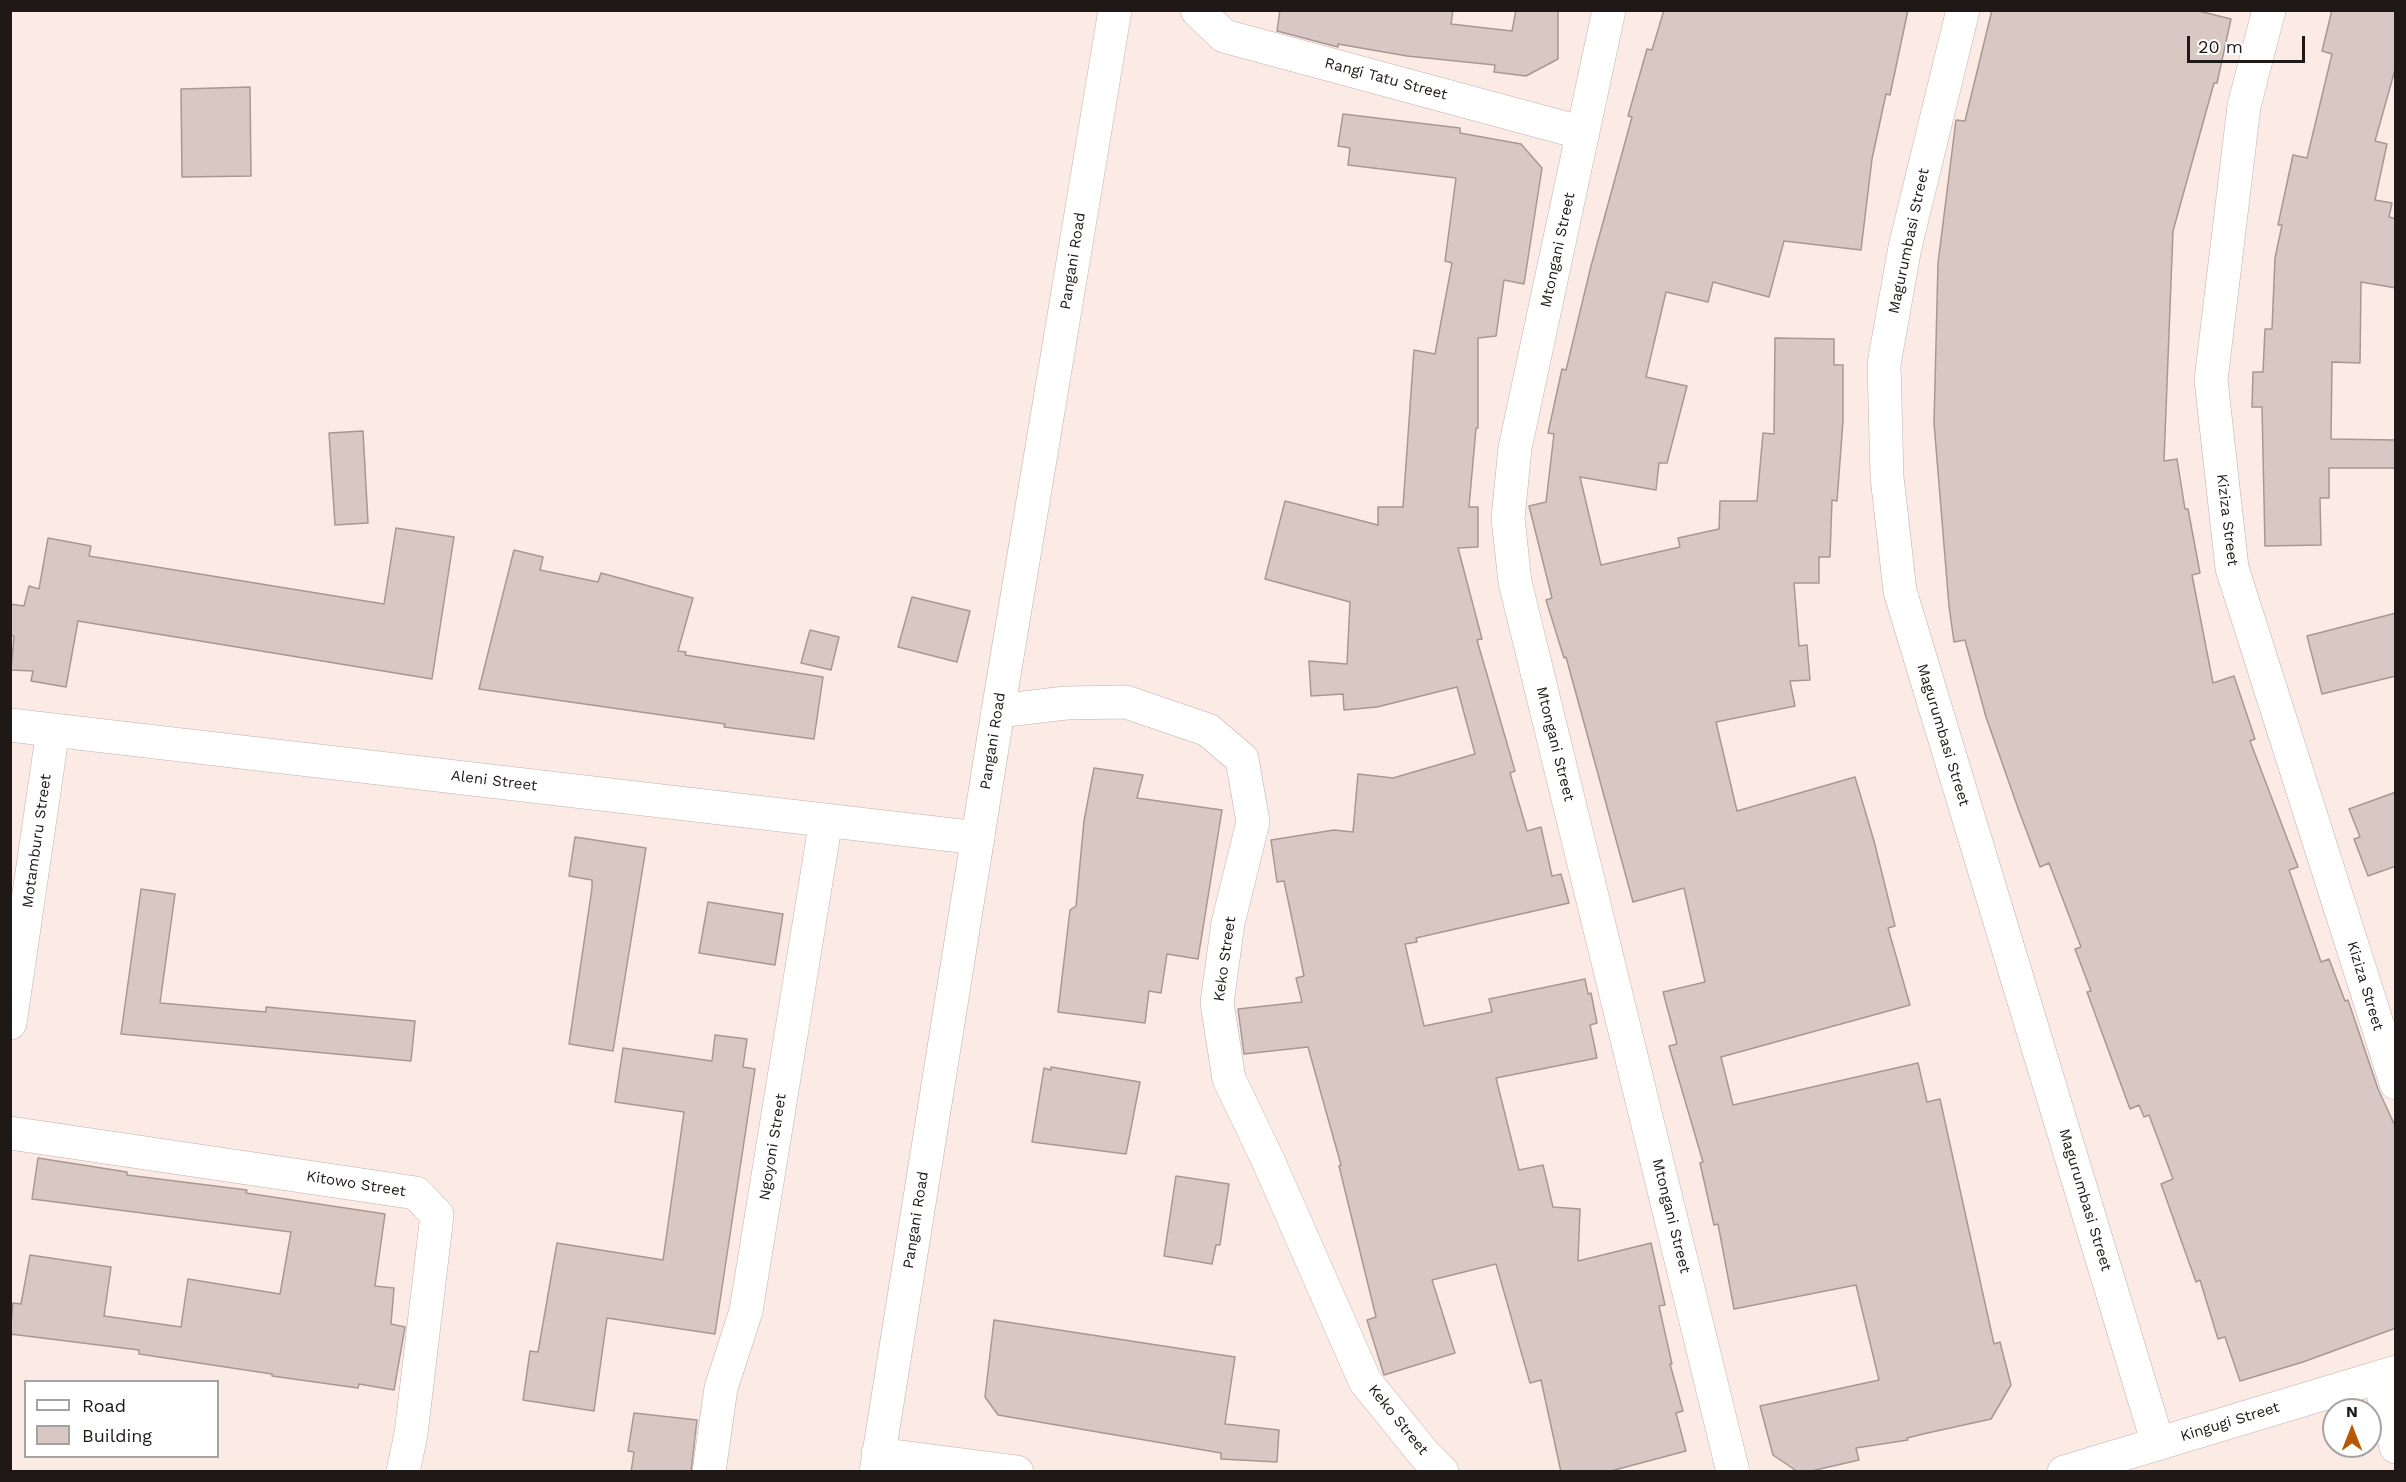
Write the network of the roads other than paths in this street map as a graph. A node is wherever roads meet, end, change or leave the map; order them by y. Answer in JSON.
{"nodes":[{"id":1,"x":1115,"y":10,"type":"edge"},
{"id":2,"x":1197,"y":10,"type":"edge"},
{"id":3,"x":1609,"y":10,"type":"edge"},
{"id":4,"x":1963,"y":10,"type":"edge"},
{"id":5,"x":2269,"y":10,"type":"edge"},
{"id":6,"x":1583,"y":133,"type":"junction"},
{"id":7,"x":998,"y":711,"type":"junction"},
{"id":8,"x":10,"y":725,"type":"edge"},
{"id":9,"x":53,"y":730,"type":"junction"},
{"id":10,"x":826,"y":820,"type":"junction"},
{"id":11,"x":978,"y":838,"type":"junction"},
{"id":12,"x":10,"y":1023,"type":"edge"},
{"id":13,"x":2396,"y":1083,"type":"edge"},
{"id":14,"x":10,"y":1132,"type":"edge"},
{"id":15,"x":2387,"y":1375,"type":"edge"},
{"id":16,"x":2158,"y":1444,"type":"junction"},
{"id":17,"x":2396,"y":1447,"type":"edge"},
{"id":18,"x":877,"y":1463,"type":"edge"},
{"id":19,"x":403,"y":1472,"type":"edge"},
{"id":20,"x":709,"y":1472,"type":"edge"},
{"id":21,"x":1017,"y":1472,"type":"edge"},
{"id":22,"x":1442,"y":1472,"type":"edge"},
{"id":23,"x":1733,"y":1472,"type":"edge"},
{"id":24,"x":2064,"y":1472,"type":"edge"}],
"edges":[{"from":1,"to":7,"type":"street","name":"Pangani Road"},
{"from":2,"to":6,"type":"street","name":"Rangi Tatu Street"},
{"from":3,"to":6,"type":"street","name":"Mtongani Street"},
{"from":4,"to":16,"type":"street","name":"Magurumbasi Street"},
{"from":5,"to":13,"type":"street","name":"Kiziza Street"},
{"from":6,"to":23,"type":"street","name":"Mtongani Street"},
{"from":7,"to":11,"type":"street","name":"Pangani Road"},
{"from":7,"to":22,"type":"street","name":"Keko Street"},
{"from":8,"to":9,"type":"street","name":"Aleni Street"},
{"from":9,"to":10,"type":"street","name":"Aleni Street"},
{"from":9,"to":12,"type":"street","name":"Motamburu Street"},
{"from":10,"to":11,"type":"street","name":"Aleni Street"},
{"from":10,"to":20,"type":"street","name":"Ngoyoni Street"},
{"from":11,"to":18,"type":"street","name":"Pangani Road"},
{"from":14,"to":19,"type":"street","name":"Kitowo Street"},
{"from":15,"to":16,"type":"street","name":"Kingugi Street"},
{"from":15,"to":17,"type":"street"},
{"from":16,"to":24,"type":"street","name":"Kingugi Street"},
{"from":18,"to":21,"type":"street"}]}
